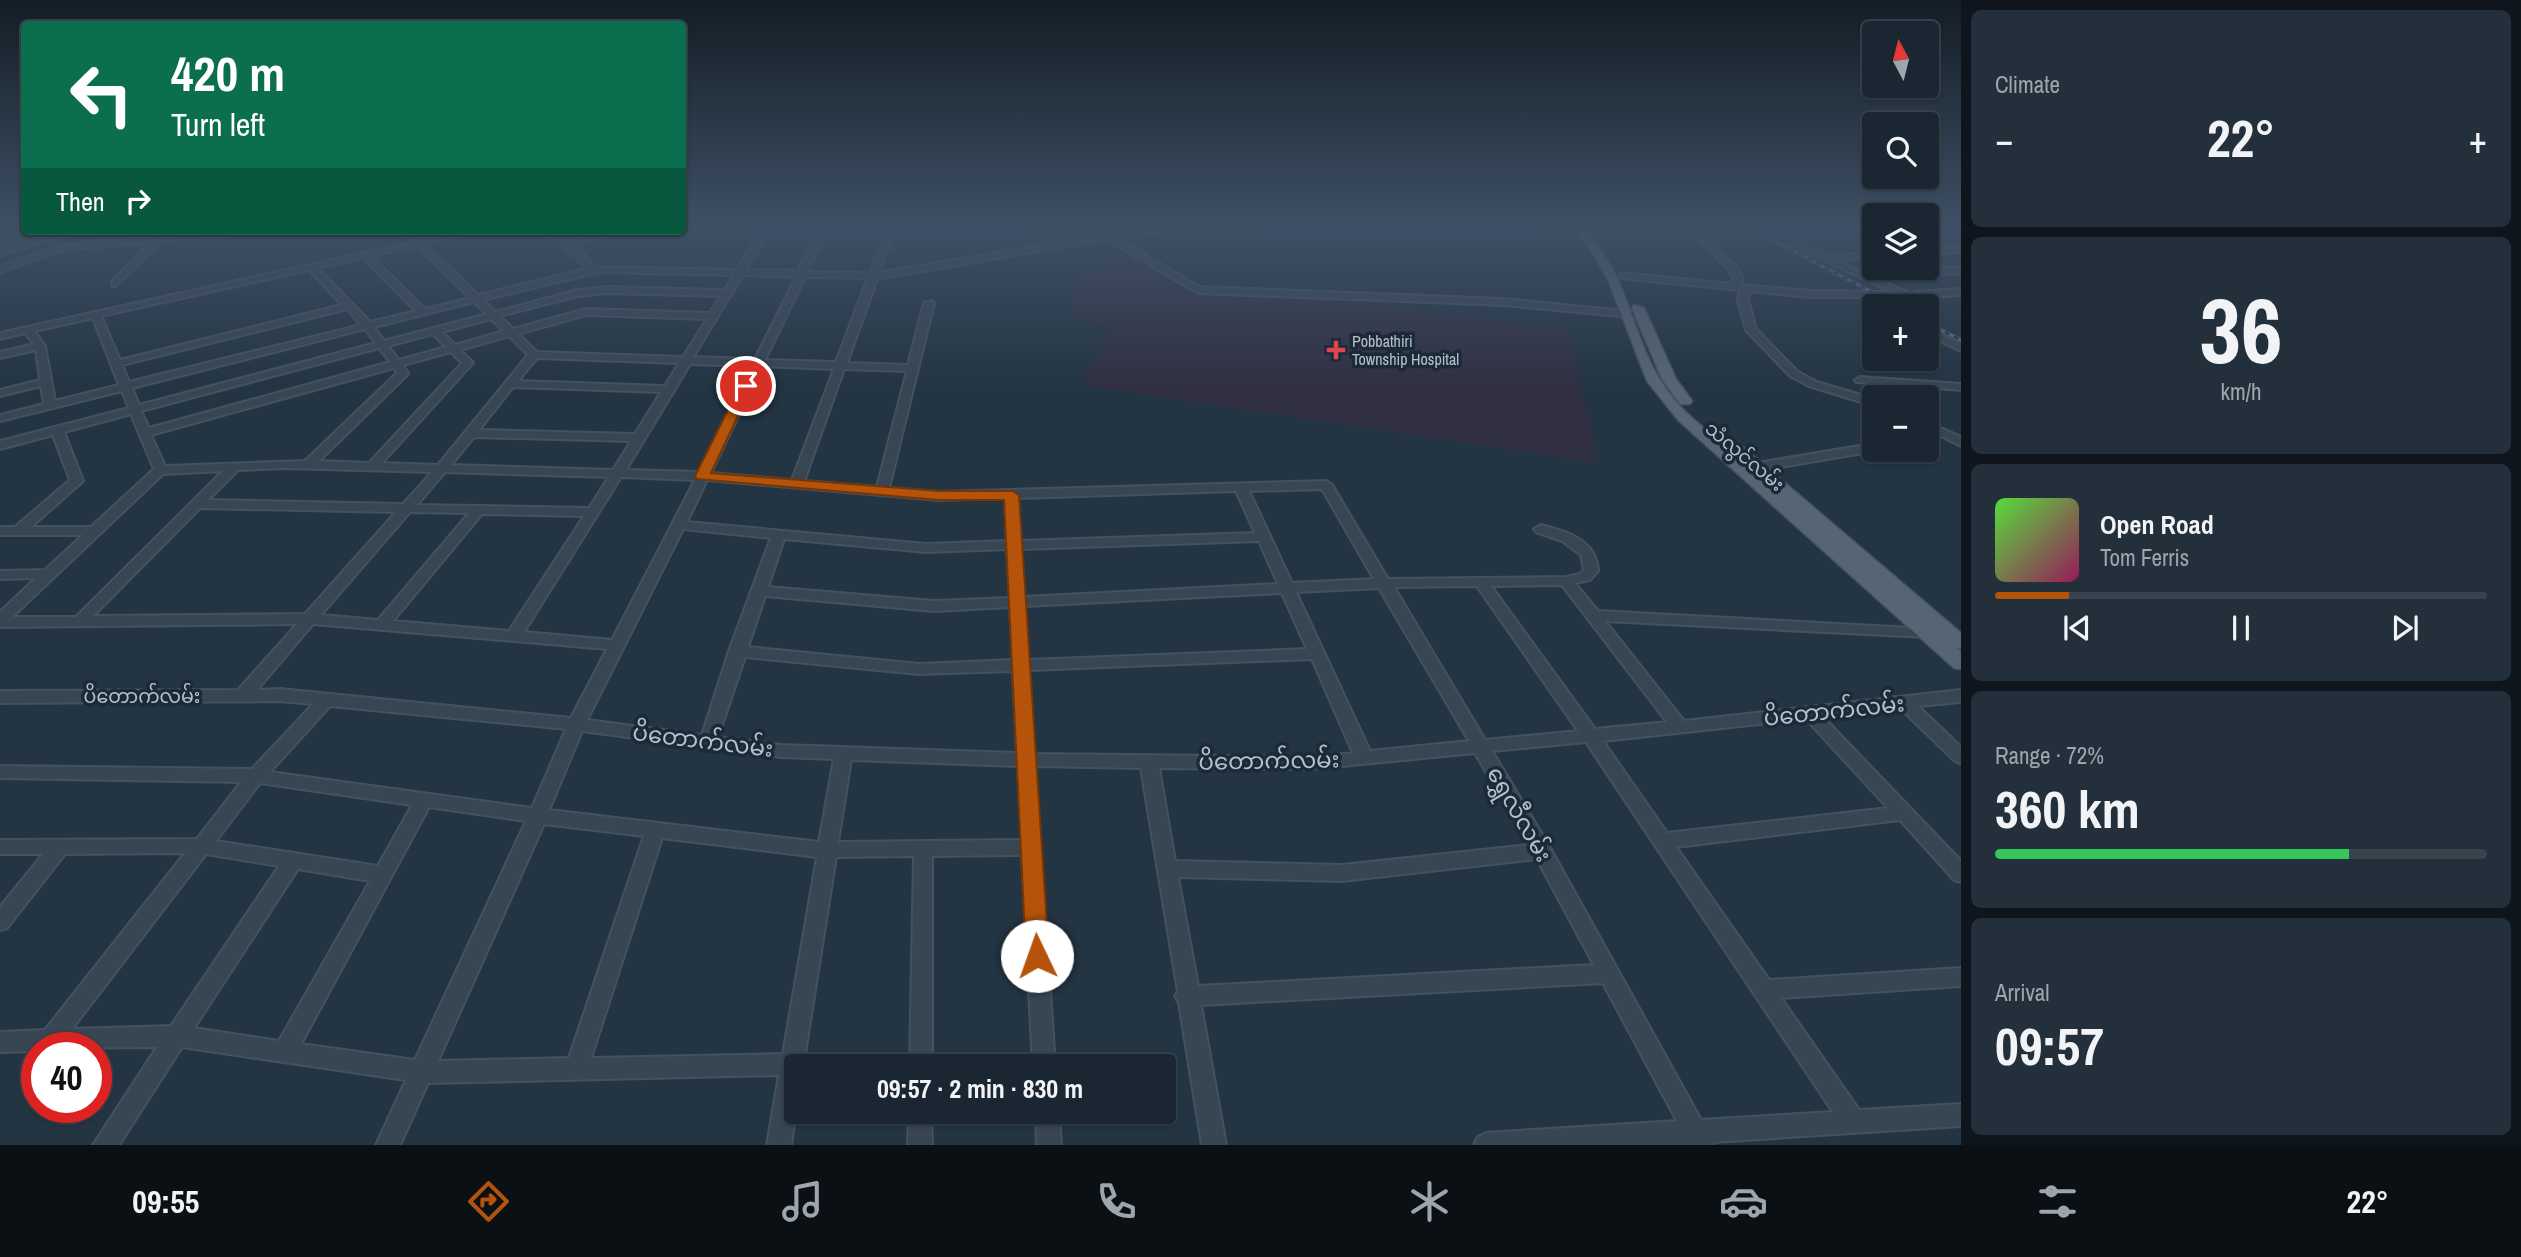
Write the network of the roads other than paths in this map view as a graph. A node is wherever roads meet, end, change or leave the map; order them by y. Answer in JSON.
{"nodes":[{"id":1,"x":119,"y":279,"type":"edge"},
{"id":2,"x":255,"y":279,"type":"edge"},
{"id":3,"x":322,"y":279,"type":"edge"},
{"id":4,"x":390,"y":279,"type":"edge"},
{"id":5,"x":458,"y":279,"type":"edge"},
{"id":6,"x":554,"y":279,"type":"edge"},
{"id":7,"x":736,"y":279,"type":"edge"},
{"id":8,"x":799,"y":279,"type":"edge"},
{"id":9,"x":871,"y":279,"type":"edge"},
{"id":10,"x":1178,"y":279,"type":"edge"},
{"id":11,"x":1615,"y":279,"type":"edge"},
{"id":12,"x":1624,"y":279,"type":"edge"},
{"id":13,"x":1663,"y":279,"type":"edge"},
{"id":14,"x":1738,"y":279,"type":"edge"},
{"id":15,"x":1870,"y":279,"type":"edge"},
{"id":16,"x":115,"y":283,"type":"dead end"},
{"id":17,"x":1740,"y":286,"type":"junction"},
{"id":18,"x":1961,"y":292,"type":"edge"},
{"id":19,"x":728,"y":293,"type":"junction"},
{"id":20,"x":1902,"y":294,"type":"edge"},
{"id":21,"x":1931,"y":294,"type":"edge"},
{"id":22,"x":1862,"y":297,"type":"edge"},
{"id":23,"x":478,"y":298,"type":"junction"},
{"id":24,"x":929,"y":303,"type":"dead end"},
{"id":25,"x":349,"y":306,"type":"junction"},
{"id":26,"x":423,"y":312,"type":"junction"},
{"id":27,"x":495,"y":314,"type":"junction"},
{"id":28,"x":1635,"y":314,"type":"junction"},
{"id":29,"x":96,"y":315,"type":"junction"},
{"id":30,"x":714,"y":316,"type":"junction"},
{"id":31,"x":368,"y":326,"type":"junction"},
{"id":32,"x":28,"y":330,"type":"junction"},
{"id":33,"x":435,"y":330,"type":"junction"},
{"id":34,"x":514,"y":332,"type":"junction"},
{"id":35,"x":0,"y":336,"type":"edge"},
{"id":36,"x":1939,"y":337,"type":"edge"},
{"id":37,"x":380,"y":345,"type":"junction"},
{"id":38,"x":40,"y":346,"type":"junction"},
{"id":39,"x":1961,"y":348,"type":"edge"},
{"id":40,"x":454,"y":349,"type":"junction"},
{"id":41,"x":0,"y":355,"type":"edge"},
{"id":42,"x":534,"y":355,"type":"junction"},
{"id":43,"x":686,"y":362,"type":"junction"},
{"id":44,"x":115,"y":363,"type":"junction"},
{"id":45,"x":757,"y":364,"type":"junction"},
{"id":46,"x":395,"y":365,"type":"junction"},
{"id":47,"x":840,"y":366,"type":"junction"},
{"id":48,"x":911,"y":368,"type":"junction"},
{"id":49,"x":1860,"y":380,"type":"dead end"},
{"id":50,"x":46,"y":382,"type":"junction"},
{"id":51,"x":512,"y":384,"type":"junction"},
{"id":52,"x":124,"y":387,"type":"junction"},
{"id":53,"x":1961,"y":387,"type":"edge"},
{"id":54,"x":669,"y":389,"type":"junction"},
{"id":55,"x":0,"y":393,"type":"edge"},
{"id":56,"x":1862,"y":399,"type":"edge"},
{"id":57,"x":50,"y":406,"type":"junction"},
{"id":58,"x":134,"y":410,"type":"junction"},
{"id":59,"x":0,"y":418,"type":"edge"},
{"id":60,"x":57,"y":430,"type":"junction"},
{"id":61,"x":1939,"y":431,"type":"edge"},
{"id":62,"x":144,"y":433,"type":"junction"},
{"id":63,"x":471,"y":433,"type":"junction"},
{"id":64,"x":639,"y":438,"type":"junction"},
{"id":65,"x":1961,"y":442,"type":"edge"},
{"id":66,"x":0,"y":445,"type":"edge"},
{"id":67,"x":1859,"y":450,"type":"dead end"},
{"id":68,"x":308,"y":465,"type":"junction"},
{"id":69,"x":235,"y":466,"type":"junction"},
{"id":70,"x":372,"y":467,"type":"junction"},
{"id":71,"x":1758,"y":467,"type":"junction"},
{"id":72,"x":441,"y":469,"type":"junction"},
{"id":73,"x":160,"y":470,"type":"junction"},
{"id":74,"x":617,"y":474,"type":"junction"},
{"id":75,"x":702,"y":476,"type":"junction"},
{"id":76,"x":796,"y":485,"type":"junction"},
{"id":77,"x":1240,"y":486,"type":"junction"},
{"id":78,"x":882,"y":491,"type":"junction"},
{"id":79,"x":1012,"y":495,"type":"junction"},
{"id":80,"x":199,"y":504,"type":"junction"},
{"id":81,"x":409,"y":506,"type":"junction"},
{"id":82,"x":480,"y":508,"type":"junction"},
{"id":83,"x":593,"y":512,"type":"junction"},
{"id":84,"x":679,"y":525,"type":"junction"},
{"id":85,"x":1541,"y":528,"type":"dead end"},
{"id":86,"x":0,"y":531,"type":"edge"},
{"id":87,"x":18,"y":531,"type":"junction"},
{"id":88,"x":94,"y":531,"type":"junction"},
{"id":89,"x":779,"y":534,"type":"junction"},
{"id":90,"x":1263,"y":537,"type":"junction"},
{"id":91,"x":1014,"y":547,"type":"junction"},
{"id":92,"x":49,"y":574,"type":"junction"},
{"id":93,"x":0,"y":575,"type":"edge"},
{"id":94,"x":1875,"y":577,"type":"junction"},
{"id":95,"x":1480,"y":581,"type":"junction"},
{"id":96,"x":1566,"y":581,"type":"junction"},
{"id":97,"x":1385,"y":583,"type":"junction"},
{"id":98,"x":1286,"y":587,"type":"junction"},
{"id":99,"x":758,"y":592,"type":"junction"},
{"id":100,"x":1018,"y":599,"type":"junction"},
{"id":101,"x":1900,"y":600,"type":"junction"},
{"id":102,"x":1595,"y":617,"type":"junction"},
{"id":103,"x":309,"y":619,"type":"junction"},
{"id":104,"x":0,"y":621,"type":"edge"},
{"id":105,"x":80,"y":621,"type":"junction"},
{"id":106,"x":382,"y":625,"type":"junction"},
{"id":107,"x":1926,"y":632,"type":"junction"},
{"id":108,"x":513,"y":636,"type":"junction"},
{"id":109,"x":1959,"y":640,"type":"edge"},
{"id":110,"x":618,"y":645,"type":"junction"},
{"id":111,"x":737,"y":651,"type":"junction"},
{"id":112,"x":1317,"y":654,"type":"junction"},
{"id":113,"x":1961,"y":663,"type":"edge"},
{"id":114,"x":1021,"y":665,"type":"junction"},
{"id":115,"x":242,"y":696,"type":"junction"},
{"id":116,"x":1961,"y":696,"type":"edge"},
{"id":117,"x":2,"y":699,"type":"edge"},
{"id":118,"x":326,"y":700,"type":"junction"},
{"id":119,"x":1903,"y":702,"type":"junction"},
{"id":120,"x":1810,"y":712,"type":"junction"},
{"id":121,"x":576,"y":724,"type":"junction"},
{"id":122,"x":1680,"y":727,"type":"junction"},
{"id":123,"x":1590,"y":735,"type":"junction"},
{"id":124,"x":708,"y":741,"type":"junction"},
{"id":125,"x":1480,"y":745,"type":"junction"},
{"id":126,"x":843,"y":754,"type":"junction"},
{"id":127,"x":1364,"y":757,"type":"junction"},
{"id":128,"x":1961,"y":757,"type":"edge"},
{"id":129,"x":1027,"y":760,"type":"junction"},
{"id":130,"x":1149,"y":761,"type":"junction"},
{"id":131,"x":0,"y":772,"type":"edge"},
{"id":132,"x":256,"y":776,"type":"junction"},
{"id":133,"x":424,"y":800,"type":"junction"},
{"id":134,"x":1903,"y":813,"type":"junction"},
{"id":135,"x":538,"y":816,"type":"junction"},
{"id":136,"x":655,"y":830,"type":"junction"},
{"id":137,"x":1662,"y":841,"type":"junction"},
{"id":138,"x":202,"y":846,"type":"junction"},
{"id":139,"x":0,"y":847,"type":"edge"},
{"id":140,"x":60,"y":847,"type":"junction"},
{"id":141,"x":1031,"y":847,"type":"junction"},
{"id":142,"x":923,"y":849,"type":"junction"},
{"id":143,"x":825,"y":850,"type":"junction"},
{"id":144,"x":1542,"y":851,"type":"junction"},
{"id":145,"x":293,"y":861,"type":"junction"},
{"id":146,"x":1166,"y":869,"type":"junction"},
{"id":147,"x":1961,"y":874,"type":"edge"},
{"id":148,"x":383,"y":875,"type":"junction"},
{"id":149,"x":0,"y":922,"type":"edge"},
{"id":150,"x":1607,"y":974,"type":"junction"},
{"id":151,"x":1961,"y":978,"type":"edge"},
{"id":152,"x":1763,"y":990,"type":"junction"},
{"id":153,"x":1186,"y":996,"type":"junction"},
{"id":154,"x":57,"y":1032,"type":"edge"},
{"id":155,"x":177,"y":1036,"type":"junction"},
{"id":156,"x":112,"y":1038,"type":"edge"},
{"id":157,"x":21,"y":1041,"type":"edge"},
{"id":158,"x":0,"y":1042,"type":"edge"},
{"id":159,"x":285,"y":1052,"type":"junction"},
{"id":160,"x":793,"y":1054,"type":"edge"},
{"id":161,"x":921,"y":1054,"type":"edge"},
{"id":162,"x":1043,"y":1054,"type":"edge"},
{"id":163,"x":784,"y":1064,"type":"edge"},
{"id":164,"x":576,"y":1069,"type":"junction"},
{"id":165,"x":421,"y":1072,"type":"junction"},
{"id":166,"x":784,"y":1111,"type":"edge"},
{"id":167,"x":1961,"y":1115,"type":"edge"},
{"id":168,"x":1852,"y":1120,"type":"junction"},
{"id":169,"x":920,"y":1124,"type":"edge"},
{"id":170,"x":1048,"y":1124,"type":"edge"},
{"id":171,"x":1699,"y":1139,"type":"edge"},
{"id":172,"x":105,"y":1145,"type":"edge"},
{"id":173,"x":388,"y":1145,"type":"edge"},
{"id":174,"x":779,"y":1145,"type":"edge"},
{"id":175,"x":920,"y":1145,"type":"edge"},
{"id":176,"x":1049,"y":1145,"type":"edge"},
{"id":177,"x":1214,"y":1145,"type":"edge"},
{"id":178,"x":1486,"y":1145,"type":"edge"}],
"edges":[{"from":1,"to":16,"type":"street"},
{"from":2,"to":29,"type":"street"},
{"from":3,"to":25,"type":"street"},
{"from":4,"to":26,"type":"street"},
{"from":5,"to":23,"type":"street"},
{"from":6,"to":23,"type":"street"},
{"from":7,"to":19,"type":"street"},
{"from":8,"to":45,"type":"street"},
{"from":9,"to":47,"type":"street"},
{"from":10,"to":28,"type":"street"},
{"from":11,"to":28,"type":"main road","name":"သံလွင်လမ်း"},
{"from":12,"to":28,"type":"main road","name":"သံလွင်လမ်း"},
{"from":13,"to":17,"type":"street"},
{"from":14,"to":17,"type":"street"},
{"from":15,"to":20,"type":"street"},
{"from":17,"to":22,"type":"street"},
{"from":17,"to":56,"type":"street"},
{"from":18,"to":21,"type":"street"},
{"from":19,"to":27,"type":"street"},
{"from":19,"to":30,"type":"street"},
{"from":23,"to":26,"type":"street"},
{"from":23,"to":27,"type":"street"},
{"from":24,"to":48,"type":"street"},
{"from":25,"to":31,"type":"street"},
{"from":25,"to":44,"type":"street"},
{"from":26,"to":31,"type":"street"},
{"from":27,"to":33,"type":"street"},
{"from":27,"to":34,"type":"street"},
{"from":28,"to":71,"type":"main road","name":"သံလွင်လမ်း"},
{"from":28,"to":94,"type":"main road","name":"သံလွင်လမ်း"},
{"from":29,"to":32,"type":"street"},
{"from":29,"to":44,"type":"street"},
{"from":30,"to":34,"type":"street"},
{"from":30,"to":43,"type":"street"},
{"from":31,"to":37,"type":"street"},
{"from":31,"to":52,"type":"street"},
{"from":32,"to":35,"type":"street"},
{"from":32,"to":38,"type":"street"},
{"from":33,"to":37,"type":"street"},
{"from":33,"to":40,"type":"street"},
{"from":34,"to":40,"type":"street"},
{"from":34,"to":42,"type":"street"},
{"from":36,"to":39,"type":"street"},
{"from":37,"to":46,"type":"street"},
{"from":37,"to":58,"type":"street"},
{"from":38,"to":41,"type":"street"},
{"from":38,"to":50,"type":"street"},
{"from":40,"to":46,"type":"street"},
{"from":40,"to":70,"type":"street"},
{"from":42,"to":43,"type":"street"},
{"from":42,"to":51,"type":"street"},
{"from":43,"to":45,"type":"street"},
{"from":43,"to":54,"type":"street"},
{"from":44,"to":52,"type":"street"},
{"from":45,"to":47,"type":"street"},
{"from":45,"to":75,"type":"street"},
{"from":46,"to":62,"type":"street"},
{"from":46,"to":68,"type":"street"},
{"from":47,"to":48,"type":"street"},
{"from":47,"to":76,"type":"street"},
{"from":48,"to":78,"type":"street"},
{"from":49,"to":53,"type":"street"},
{"from":50,"to":55,"type":"street"},
{"from":50,"to":57,"type":"street"},
{"from":51,"to":54,"type":"street"},
{"from":51,"to":63,"type":"street"},
{"from":52,"to":57,"type":"street"},
{"from":52,"to":58,"type":"street"},
{"from":54,"to":64,"type":"street"},
{"from":57,"to":59,"type":"street"},
{"from":58,"to":60,"type":"street"},
{"from":58,"to":62,"type":"street"},
{"from":60,"to":66,"type":"street"},
{"from":60,"to":87,"type":"street"},
{"from":61,"to":65,"type":"street"},
{"from":62,"to":73,"type":"street"},
{"from":63,"to":64,"type":"street"},
{"from":63,"to":72,"type":"street"},
{"from":64,"to":74,"type":"street"},
{"from":67,"to":71,"type":"street"},
{"from":68,"to":69,"type":"street"},
{"from":68,"to":70,"type":"street"},
{"from":69,"to":73,"type":"street"},
{"from":69,"to":80,"type":"street"},
{"from":70,"to":72,"type":"street"},
{"from":71,"to":94,"type":"main road","name":"သံလွင်လမ်း"},
{"from":72,"to":74,"type":"street"},
{"from":72,"to":81,"type":"street"},
{"from":73,"to":88,"type":"street"},
{"from":74,"to":75,"type":"street"},
{"from":74,"to":83,"type":"street"},
{"from":75,"to":76,"type":"street"},
{"from":75,"to":84,"type":"street"},
{"from":76,"to":78,"type":"street"},
{"from":77,"to":79,"type":"street"},
{"from":77,"to":90,"type":"street"},
{"from":77,"to":97,"type":"street","name":"ရွှေလီလမ်း"},
{"from":78,"to":79,"type":"street"},
{"from":79,"to":91,"type":"street"},
{"from":80,"to":81,"type":"street"},
{"from":80,"to":105,"type":"street"},
{"from":81,"to":82,"type":"street"},
{"from":81,"to":103,"type":"street"},
{"from":82,"to":83,"type":"street"},
{"from":82,"to":106,"type":"street"},
{"from":83,"to":108,"type":"street"},
{"from":84,"to":89,"type":"street"},
{"from":84,"to":110,"type":"street"},
{"from":85,"to":96,"type":"street"},
{"from":86,"to":87,"type":"street"},
{"from":87,"to":88,"type":"street"},
{"from":88,"to":92,"type":"street"},
{"from":89,"to":91,"type":"street"},
{"from":89,"to":99,"type":"street"},
{"from":90,"to":91,"type":"street"},
{"from":90,"to":98,"type":"street"},
{"from":91,"to":100,"type":"street"},
{"from":92,"to":93,"type":"street"},
{"from":92,"to":104,"type":"street"},
{"from":94,"to":101,"type":"main road"},
{"from":95,"to":96,"type":"street"},
{"from":95,"to":97,"type":"street"},
{"from":95,"to":123,"type":"street"},
{"from":96,"to":102,"type":"street"},
{"from":97,"to":98,"type":"street"},
{"from":97,"to":125,"type":"street","name":"ရွှေလီလမ်း"},
{"from":98,"to":100,"type":"street"},
{"from":98,"to":112,"type":"street"},
{"from":99,"to":100,"type":"street"},
{"from":99,"to":111,"type":"street"},
{"from":100,"to":114,"type":"street"},
{"from":101,"to":107,"type":"main road"},
{"from":101,"to":109,"type":"main road"},
{"from":102,"to":107,"type":"street"},
{"from":102,"to":122,"type":"street"},
{"from":103,"to":105,"type":"street"},
{"from":103,"to":106,"type":"street"},
{"from":103,"to":115,"type":"street"},
{"from":104,"to":105,"type":"street"},
{"from":106,"to":108,"type":"street"},
{"from":107,"to":113,"type":"main road"},
{"from":108,"to":110,"type":"street"},
{"from":110,"to":121,"type":"street"},
{"from":111,"to":114,"type":"street"},
{"from":111,"to":124,"type":"street"},
{"from":112,"to":114,"type":"street"},
{"from":112,"to":127,"type":"street"},
{"from":114,"to":129,"type":"street"},
{"from":115,"to":117,"type":"street","name":"ပိတောက်လမ်း"},
{"from":115,"to":118,"type":"street","name":"ပိတောက်လမ်း"},
{"from":116,"to":119,"type":"street","name":"ပိတောက်လမ်း"},
{"from":118,"to":121,"type":"street","name":"ပိတောက်လမ်း"},
{"from":118,"to":132,"type":"street"},
{"from":119,"to":120,"type":"street","name":"ပိတောက်လမ်း"},
{"from":119,"to":128,"type":"street"},
{"from":120,"to":122,"type":"street","name":"ပိတောက်လမ်း"},
{"from":120,"to":134,"type":"street"},
{"from":121,"to":124,"type":"street","name":"ပိတောက်လမ်း"},
{"from":121,"to":135,"type":"street"},
{"from":122,"to":123,"type":"street","name":"ပိတောက်လမ်း"},
{"from":123,"to":125,"type":"street","name":"ပိတောက်လမ်း"},
{"from":123,"to":137,"type":"street"},
{"from":124,"to":126,"type":"street","name":"ပိတောက်လမ်း"},
{"from":125,"to":127,"type":"street","name":"ပိတောက်လမ်း"},
{"from":125,"to":144,"type":"street","name":"ရွှေလီလမ်း"},
{"from":126,"to":129,"type":"street","name":"ပိတောက်လမ်း"},
{"from":126,"to":143,"type":"street"},
{"from":127,"to":130,"type":"street","name":"ပိတောက်လမ်း"},
{"from":129,"to":130,"type":"street","name":"ပိတောက်လမ်း"},
{"from":129,"to":141,"type":"street"},
{"from":130,"to":146,"type":"street"},
{"from":131,"to":132,"type":"street"},
{"from":132,"to":133,"type":"street"},
{"from":132,"to":138,"type":"street"},
{"from":133,"to":135,"type":"street"},
{"from":133,"to":148,"type":"street"},
{"from":134,"to":137,"type":"street"},
{"from":134,"to":147,"type":"street"},
{"from":135,"to":136,"type":"street"},
{"from":135,"to":165,"type":"street"},
{"from":136,"to":143,"type":"street"},
{"from":136,"to":164,"type":"street"},
{"from":137,"to":152,"type":"street"},
{"from":138,"to":140,"type":"street"},
{"from":138,"to":145,"type":"street"},
{"from":138,"to":154,"type":"street"},
{"from":139,"to":140,"type":"street"},
{"from":140,"to":149,"type":"street"},
{"from":141,"to":142,"type":"street"},
{"from":141,"to":162,"type":"street"},
{"from":142,"to":143,"type":"street"},
{"from":142,"to":161,"type":"street"},
{"from":143,"to":160,"type":"street"},
{"from":144,"to":146,"type":"street"},
{"from":144,"to":150,"type":"street","name":"ရွှေလီလမ်း"},
{"from":145,"to":148,"type":"street"},
{"from":145,"to":155,"type":"street"},
{"from":146,"to":153,"type":"street"},
{"from":148,"to":159,"type":"street"},
{"from":150,"to":153,"type":"street"},
{"from":150,"to":171,"type":"street","name":"ရွှေလီလမ်း"},
{"from":151,"to":152,"type":"street"},
{"from":152,"to":168,"type":"street"},
{"from":153,"to":177,"type":"street"},
{"from":155,"to":156,"type":"street"},
{"from":155,"to":159,"type":"street"},
{"from":155,"to":172,"type":"street"},
{"from":157,"to":158,"type":"street"},
{"from":159,"to":165,"type":"street"},
{"from":163,"to":164,"type":"street"},
{"from":164,"to":165,"type":"street"},
{"from":165,"to":173,"type":"street"},
{"from":166,"to":174,"type":"street"},
{"from":167,"to":168,"type":"street"},
{"from":168,"to":171,"type":"street"},
{"from":169,"to":175,"type":"street"},
{"from":170,"to":176,"type":"street"},
{"from":171,"to":178,"type":"street"}]}
